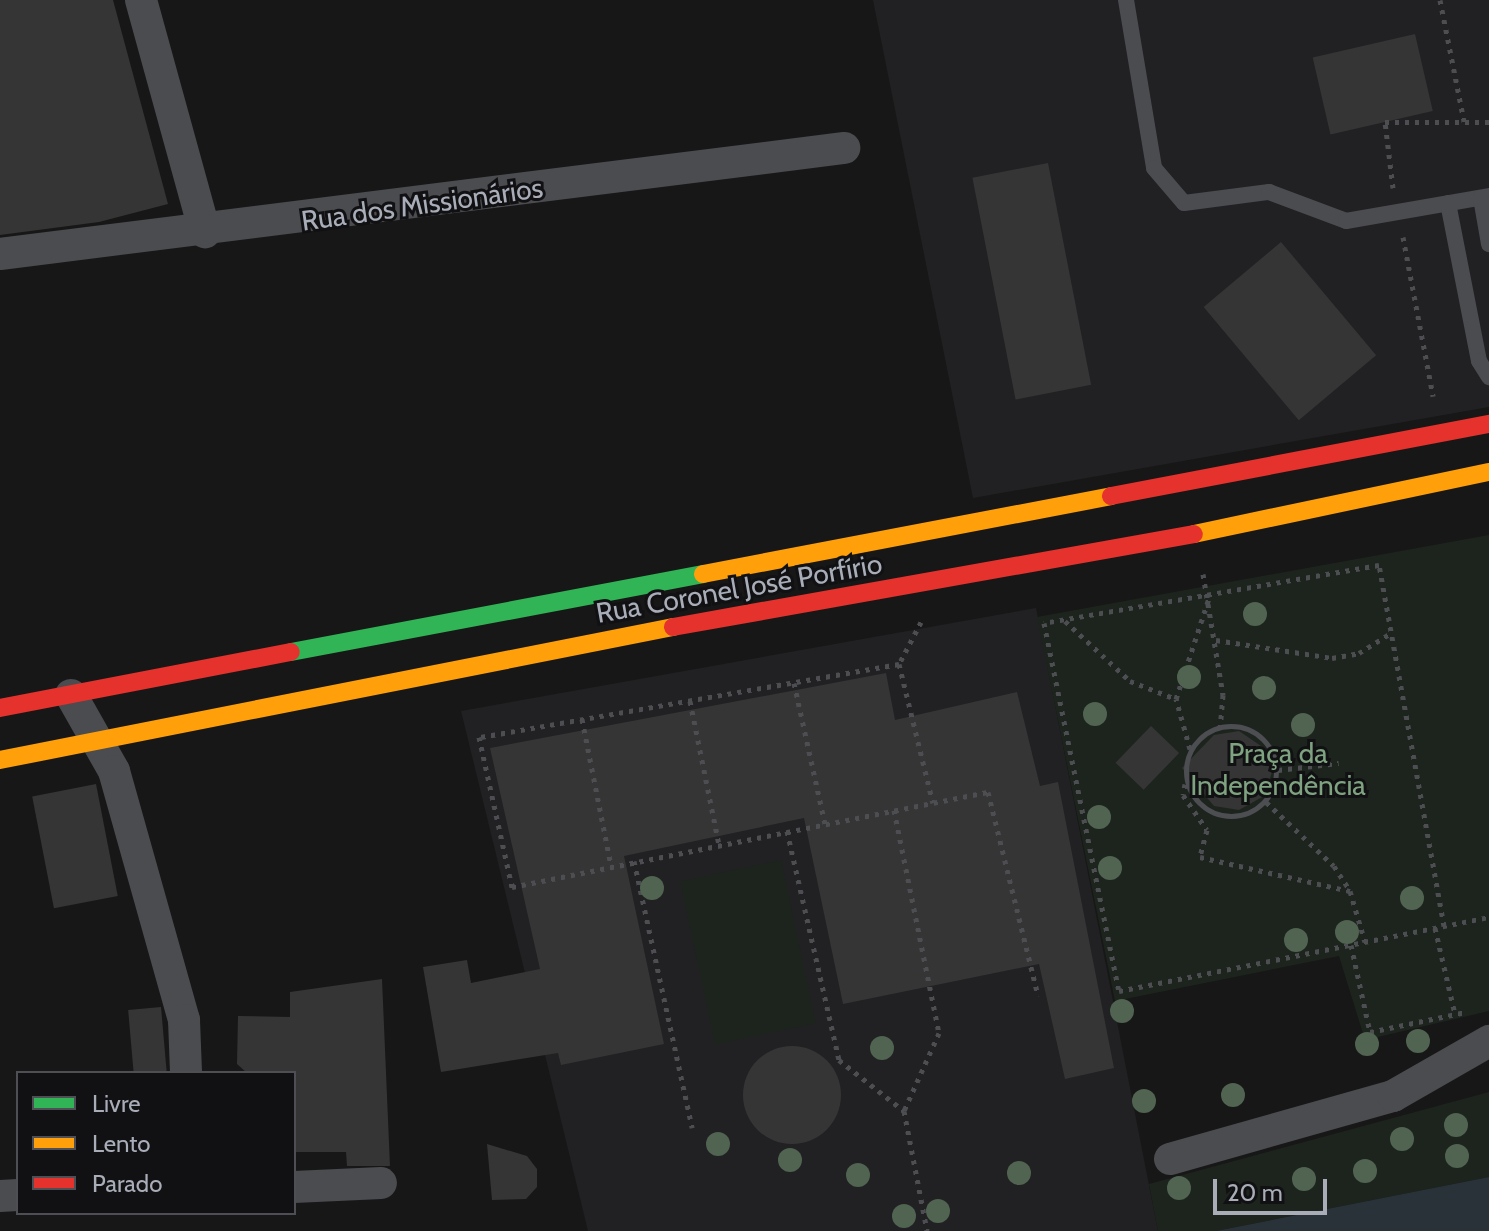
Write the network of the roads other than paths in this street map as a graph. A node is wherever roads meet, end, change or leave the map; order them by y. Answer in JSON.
{"nodes":[{"id":1,"x":141,"y":0,"type":"edge"},
{"id":2,"x":1126,"y":0,"type":"edge"},
{"id":3,"x":844,"y":148,"type":"dead end"},
{"id":4,"x":1485,"y":197,"type":"edge"},
{"id":5,"x":1448,"y":203,"type":"junction"},
{"id":6,"x":205,"y":232,"type":"junction"},
{"id":7,"x":1489,"y":244,"type":"edge"},
{"id":8,"x":0,"y":254,"type":"edge"},
{"id":9,"x":1489,"y":377,"type":"edge"},
{"id":10,"x":1489,"y":424,"type":"edge"},
{"id":11,"x":1489,"y":472,"type":"edge"},
{"id":12,"x":635,"y":611,"type":"junction"},
{"id":13,"x":71,"y":695,"type":"junction"},
{"id":14,"x":0,"y":708,"type":"edge"},
{"id":15,"x":100,"y":743,"type":"junction"},
{"id":16,"x":0,"y":760,"type":"edge"},
{"id":17,"x":1489,"y":1041,"type":"edge"},
{"id":18,"x":186,"y":1071,"type":"edge"},
{"id":19,"x":1170,"y":1159,"type":"dead end"},
{"id":20,"x":381,"y":1183,"type":"dead end"},
{"id":21,"x":296,"y":1187,"type":"edge"}],
"edges":[{"from":1,"to":6,"type":"street"},
{"from":2,"to":5,"type":"lane"},
{"from":3,"to":6,"type":"street","name":"Rua dos Missionários"},
{"from":4,"to":5,"type":"lane"},
{"from":4,"to":7,"type":"lane"},
{"from":5,"to":9,"type":"lane"},
{"from":6,"to":8,"type":"street","name":"Rua dos Missionários"},
{"from":10,"to":12,"type":"street","name":"Rua Coronel José Porfírio"},
{"from":11,"to":12,"type":"street","name":"Rua Coronel José Porfírio"},
{"from":12,"to":13,"type":"street","name":"Rua Coronel José Porfírio"},
{"from":12,"to":15,"type":"street","name":"Rua Coronel José Porfírio"},
{"from":13,"to":14,"type":"street","name":"Rua Coronel José Porfírio"},
{"from":13,"to":15,"type":"street"},
{"from":15,"to":16,"type":"street","name":"Rua Coronel José Porfírio"},
{"from":15,"to":18,"type":"street"},
{"from":17,"to":19,"type":"street"},
{"from":20,"to":21,"type":"street"}]}
